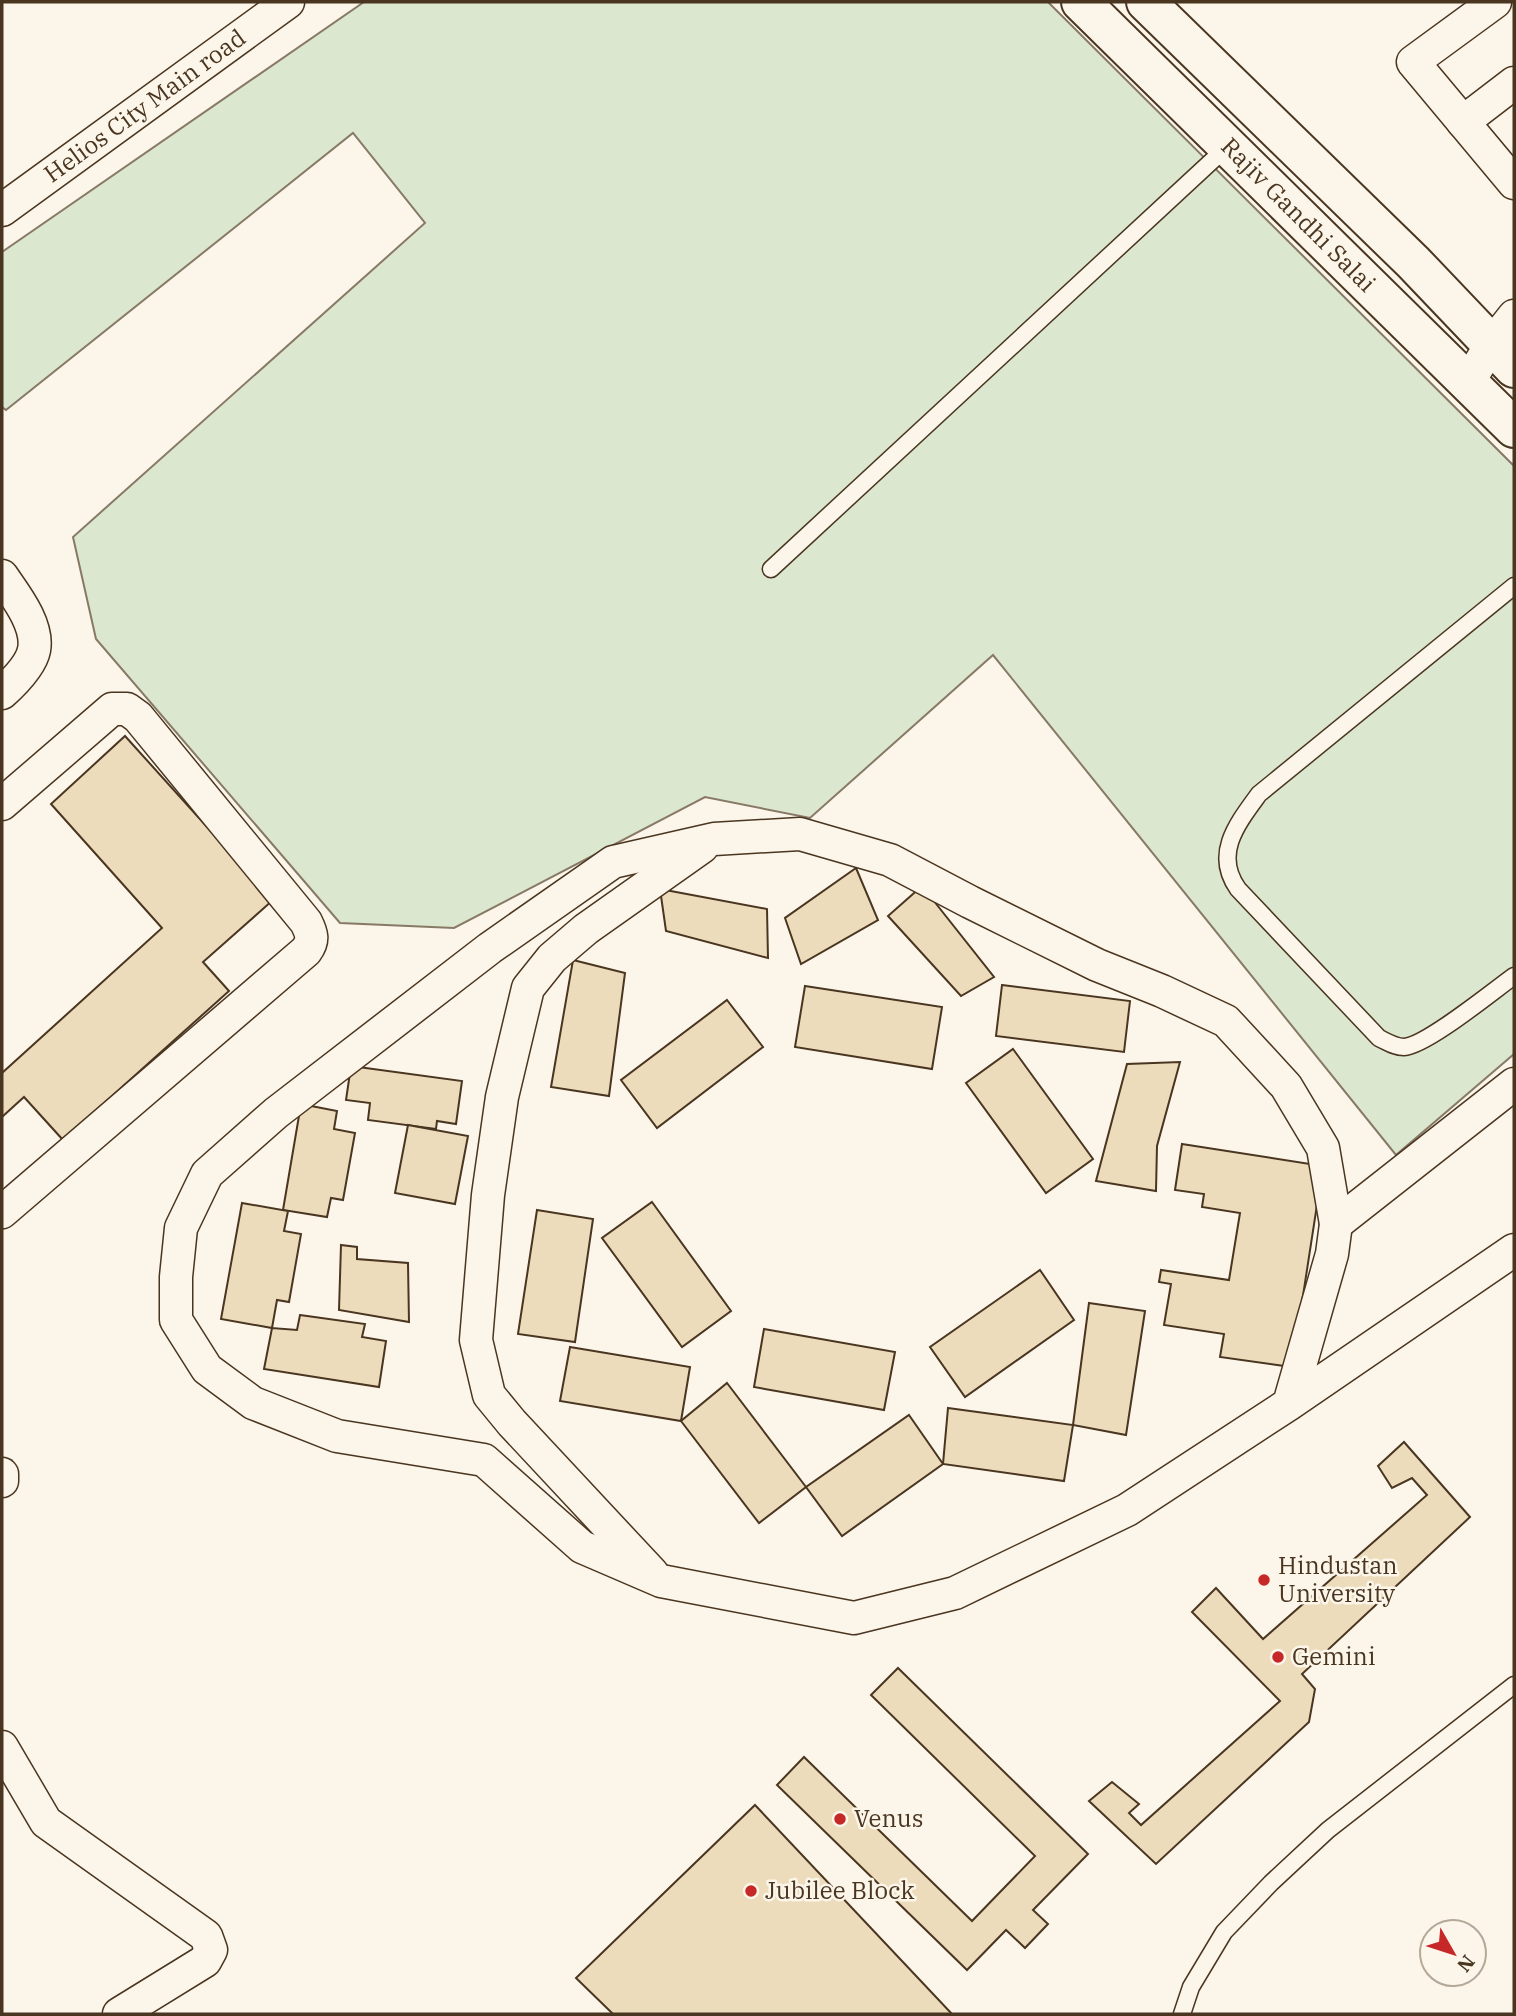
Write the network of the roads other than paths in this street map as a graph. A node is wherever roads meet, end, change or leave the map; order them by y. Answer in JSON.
{"nodes":[{"id":1,"x":288,"y":2,"type":"edge"},
{"id":2,"x":1081,"y":2,"type":"edge"},
{"id":3,"x":1146,"y":2,"type":"edge"},
{"id":4,"x":1495,"y":2,"type":"edge"},
{"id":5,"x":1514,"y":83,"type":"edge"},
{"id":6,"x":1463,"y":122,"type":"junction"},
{"id":7,"x":1228,"y":146,"type":"junction"},
{"id":8,"x":1514,"y":183,"type":"edge"},
{"id":9,"x":2,"y":210,"type":"edge"},
{"id":10,"x":1514,"y":316,"type":"edge"},
{"id":11,"x":1503,"y":357,"type":"edge"},
{"id":12,"x":1467,"y":384,"type":"junction"},
{"id":13,"x":1514,"y":428,"type":"edge"},
{"id":14,"x":771,"y":569,"type":"dead end"},
{"id":15,"x":2,"y":576,"type":"edge"},
{"id":16,"x":1514,"y":586,"type":"edge"},
{"id":17,"x":2,"y":693,"type":"edge"},
{"id":18,"x":2,"y":804,"type":"edge"},
{"id":19,"x":714,"y":839,"type":"junction"},
{"id":20,"x":1514,"y":976,"type":"edge"},
{"id":21,"x":1514,"y":1084,"type":"edge"},
{"id":22,"x":2,"y":1212,"type":"edge"},
{"id":23,"x":1336,"y":1224,"type":"junction"},
{"id":24,"x":1514,"y":1250,"type":"edge"},
{"id":25,"x":1289,"y":1404,"type":"junction"},
{"id":26,"x":2,"y":1474,"type":"edge"},
{"id":27,"x":2,"y":1481,"type":"edge"},
{"id":28,"x":661,"y":1581,"type":"junction"},
{"id":29,"x":1514,"y":1685,"type":"edge"},
{"id":30,"x":2,"y":1747,"type":"edge"},
{"id":31,"x":119,"y":2014,"type":"edge"},
{"id":32,"x":1182,"y":2014,"type":"edge"}],
"edges":[{"from":1,"to":9,"type":"street","name":"Helios City Main road"},
{"from":2,"to":7,"type":"main road","name":"Rajiv Gandhi Salai"},
{"from":3,"to":11,"type":"main road","name":"Rajiv Gandhi Salai"},
{"from":4,"to":6,"type":"street"},
{"from":5,"to":6,"type":"street"},
{"from":6,"to":8,"type":"street"},
{"from":7,"to":12,"type":"main road","name":"Rajiv Gandhi Salai"},
{"from":7,"to":14,"type":"lane"},
{"from":10,"to":11,"type":"street"},
{"from":11,"to":12,"type":"street"},
{"from":12,"to":13,"type":"main road","name":"Rajiv Gandhi Salai"},
{"from":15,"to":17,"type":"street"},
{"from":16,"to":20,"type":"lane"},
{"from":18,"to":22,"type":"street"},
{"from":19,"to":23,"type":"street"},
{"from":19,"to":28,"type":"street"},
{"from":19,"to":28,"type":"street"},
{"from":21,"to":23,"type":"street"},
{"from":23,"to":25,"type":"street"},
{"from":24,"to":25,"type":"street"},
{"from":25,"to":28,"type":"street"},
{"from":26,"to":27,"type":"street"},
{"from":29,"to":32,"type":"lane"},
{"from":30,"to":31,"type":"street"}]}
